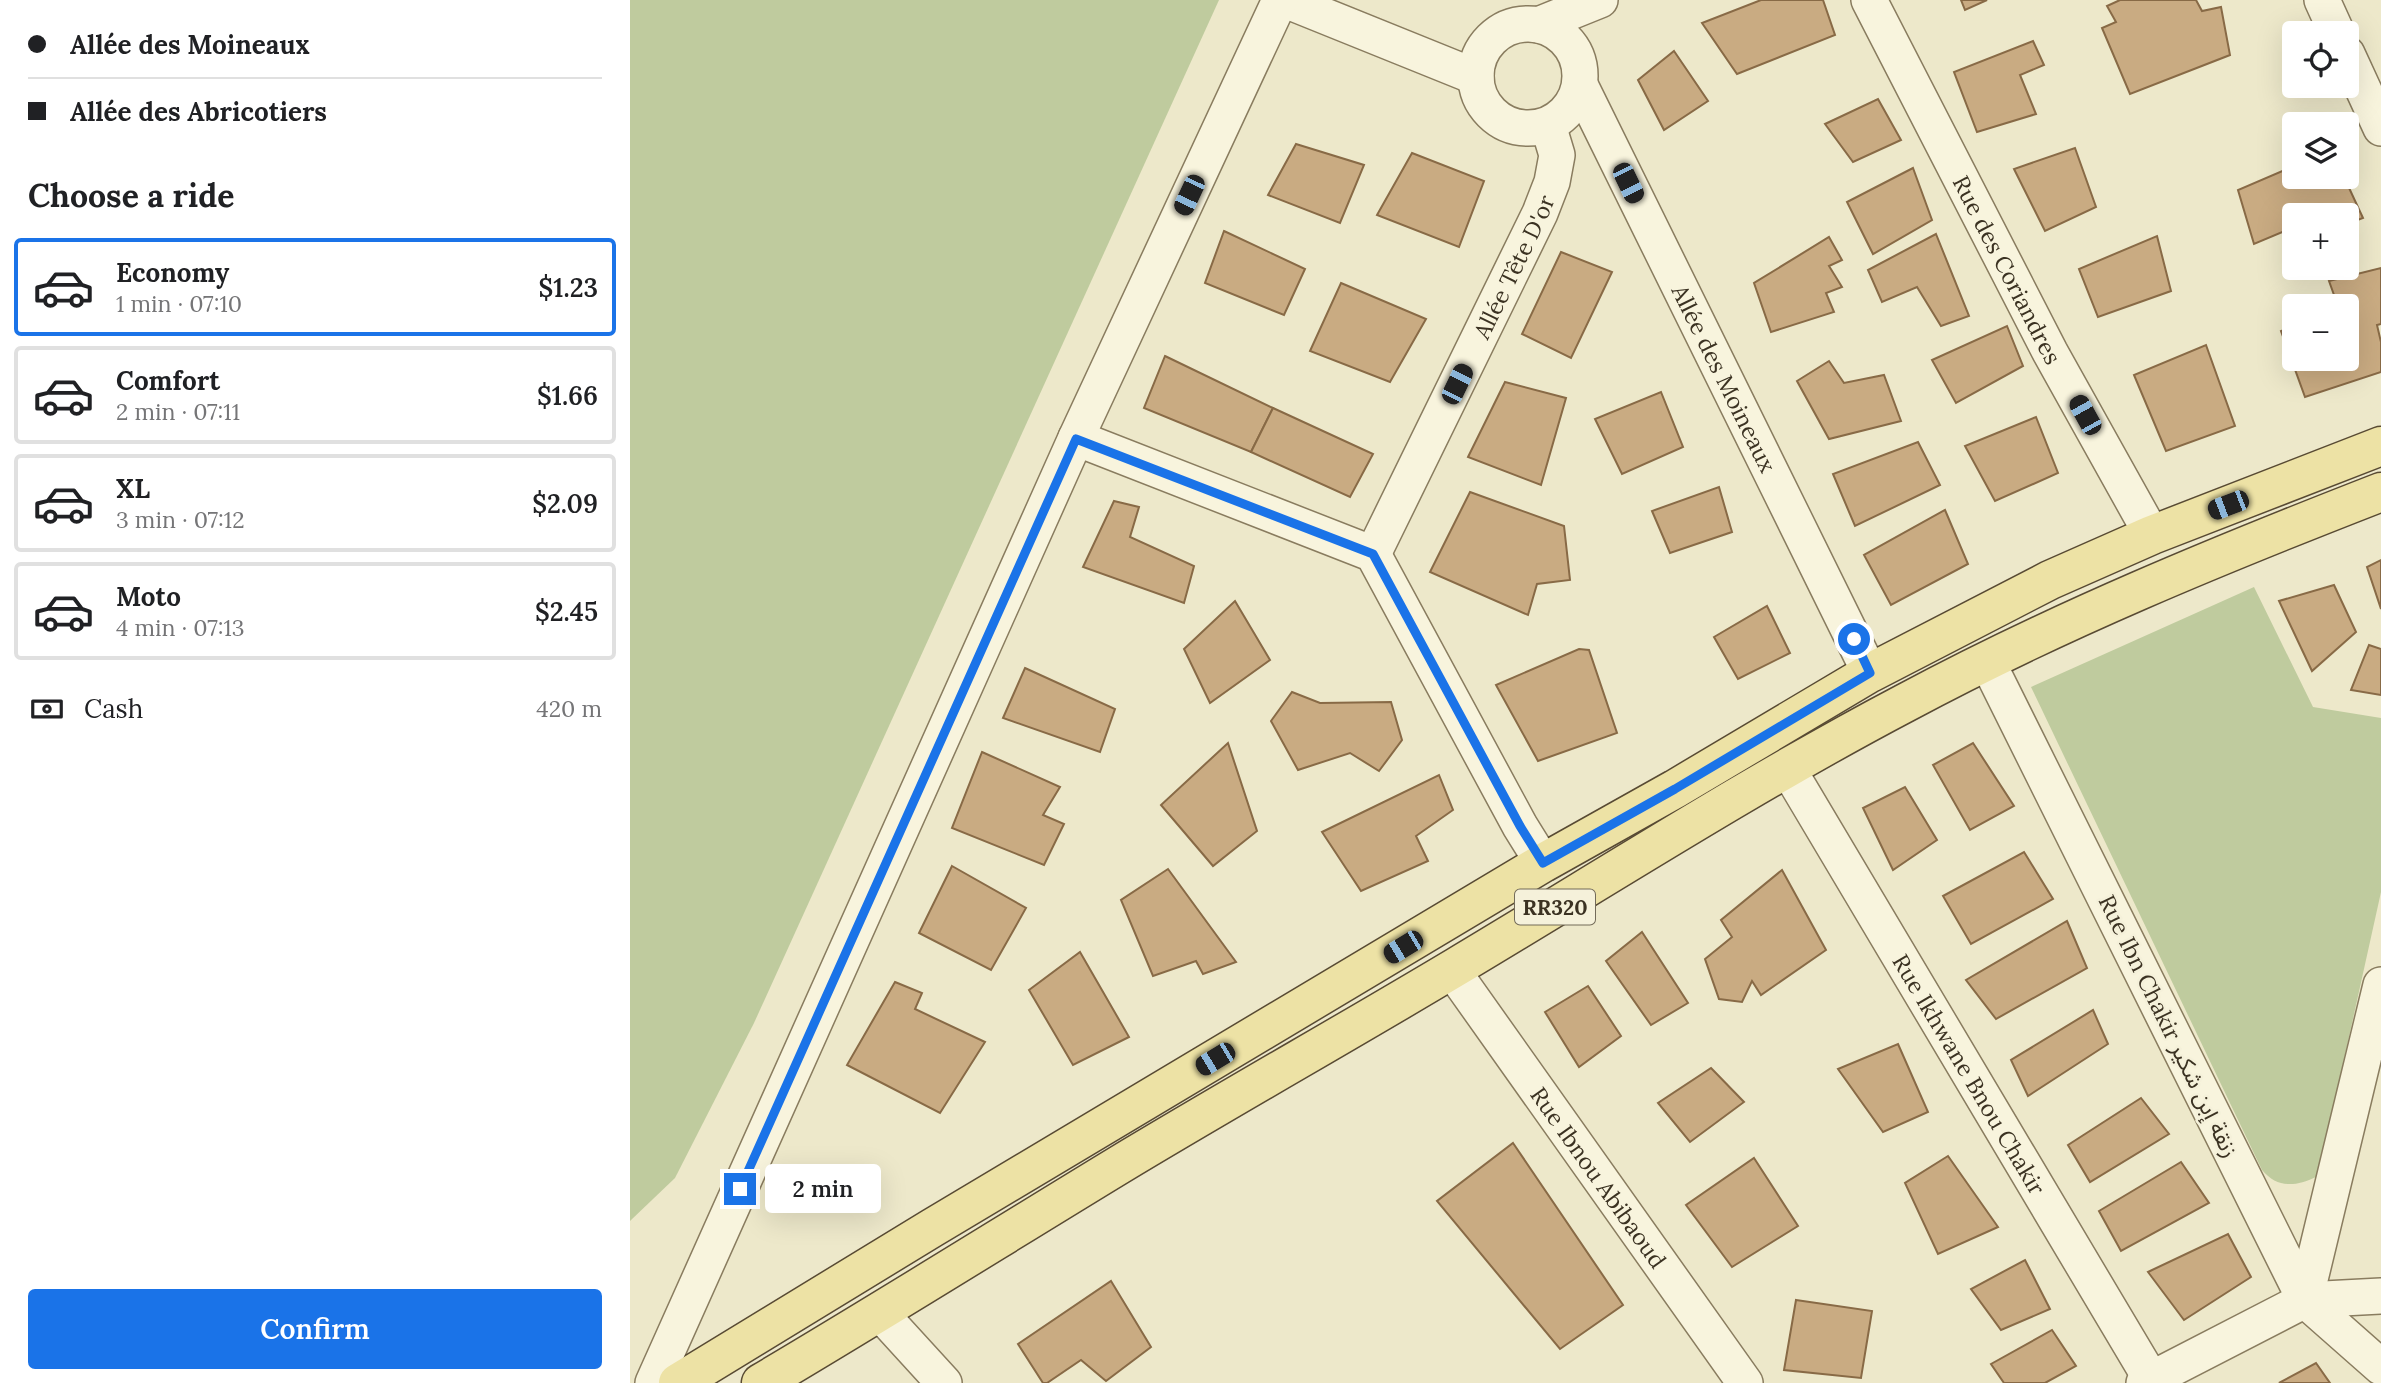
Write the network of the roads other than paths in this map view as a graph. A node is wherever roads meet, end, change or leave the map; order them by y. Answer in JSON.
{"nodes":[{"id":1,"x":1280,"y":0,"type":"edge"},
{"id":2,"x":1285,"y":0,"type":"edge"},
{"id":3,"x":1600,"y":0,"type":"edge"},
{"id":4,"x":1868,"y":0,"type":"edge"},
{"id":5,"x":2322,"y":0,"type":"edge"},
{"id":6,"x":2332,"y":21,"type":"edge"},
{"id":7,"x":1538,"y":25,"type":"junction"},
{"id":8,"x":1476,"y":77,"type":"junction"},
{"id":9,"x":2359,"y":80,"type":"edge"},
{"id":10,"x":1580,"y":85,"type":"junction"},
{"id":11,"x":1548,"y":125,"type":"junction"},
{"id":12,"x":2381,"y":128,"type":"edge"},
{"id":13,"x":1076,"y":439,"type":"junction"},
{"id":14,"x":2381,"y":446,"type":"edge"},
{"id":15,"x":2381,"y":492,"type":"edge"},
{"id":16,"x":2152,"y":535,"type":"junction"},
{"id":17,"x":1373,"y":554,"type":"junction"},
{"id":18,"x":1987,"y":661,"type":"junction"},
{"id":19,"x":1870,"y":673,"type":"junction"},
{"id":20,"x":1788,"y":769,"type":"junction"},
{"id":21,"x":1543,"y":863,"type":"junction"},
{"id":22,"x":1452,"y":970,"type":"junction"},
{"id":23,"x":2381,"y":985,"type":"edge"},
{"id":24,"x":2381,"y":1296,"type":"edge"},
{"id":25,"x":2305,"y":1300,"type":"junction"},
{"id":26,"x":880,"y":1313,"type":"junction"},
{"id":27,"x":2381,"y":1367,"type":"edge"},
{"id":28,"x":2147,"y":1381,"type":"edge"},
{"id":29,"x":653,"y":1383,"type":"edge"},
{"id":30,"x":678,"y":1383,"type":"edge"},
{"id":31,"x":761,"y":1383,"type":"edge"},
{"id":32,"x":944,"y":1383,"type":"edge"},
{"id":33,"x":1745,"y":1383,"type":"edge"}],
"edges":[{"from":1,"to":13,"type":"street"},
{"from":2,"to":8,"type":"street"},
{"from":3,"to":7,"type":"street"},
{"from":4,"to":16,"type":"street","name":"Rue des Coriandres"},
{"from":5,"to":6,"type":"street"},
{"from":7,"to":8,"type":"street"},
{"from":7,"to":10,"type":"street"},
{"from":8,"to":11,"type":"street"},
{"from":9,"to":12,"type":"street"},
{"from":10,"to":11,"type":"street"},
{"from":10,"to":19,"type":"street","name":"Allée des Moineaux"},
{"from":11,"to":17,"type":"street","name":"Allée Tête D'or"},
{"from":13,"to":17,"type":"street"},
{"from":13,"to":29,"type":"street"},
{"from":14,"to":16,"type":"main road","number":"RR320"},
{"from":15,"to":18,"type":"main road","number":"RR320"},
{"from":16,"to":19,"type":"main road","number":"RR320"},
{"from":17,"to":21,"type":"street"},
{"from":18,"to":20,"type":"main road","number":"RR320"},
{"from":18,"to":25,"type":"street","name":"Rue Ibn Chakir زنقة إبن شكير"},
{"from":19,"to":21,"type":"main road","number":"RR320"},
{"from":20,"to":22,"type":"main road","number":"RR320"},
{"from":20,"to":28,"type":"street","name":"Rue Ikhwane Bnou Chakir"},
{"from":21,"to":30,"type":"main road","number":"RR320"},
{"from":22,"to":26,"type":"main road","number":"RR320"},
{"from":22,"to":33,"type":"street","name":"Rue Ibnou Abibaoud"},
{"from":23,"to":25,"type":"street"},
{"from":24,"to":25,"type":"street"},
{"from":25,"to":27,"type":"street","name":"Rue Ibn Chakir زنقة إبن شكير"},
{"from":25,"to":28,"type":"street"},
{"from":26,"to":31,"type":"main road","number":"RR320"},
{"from":26,"to":32,"type":"street"}]}
